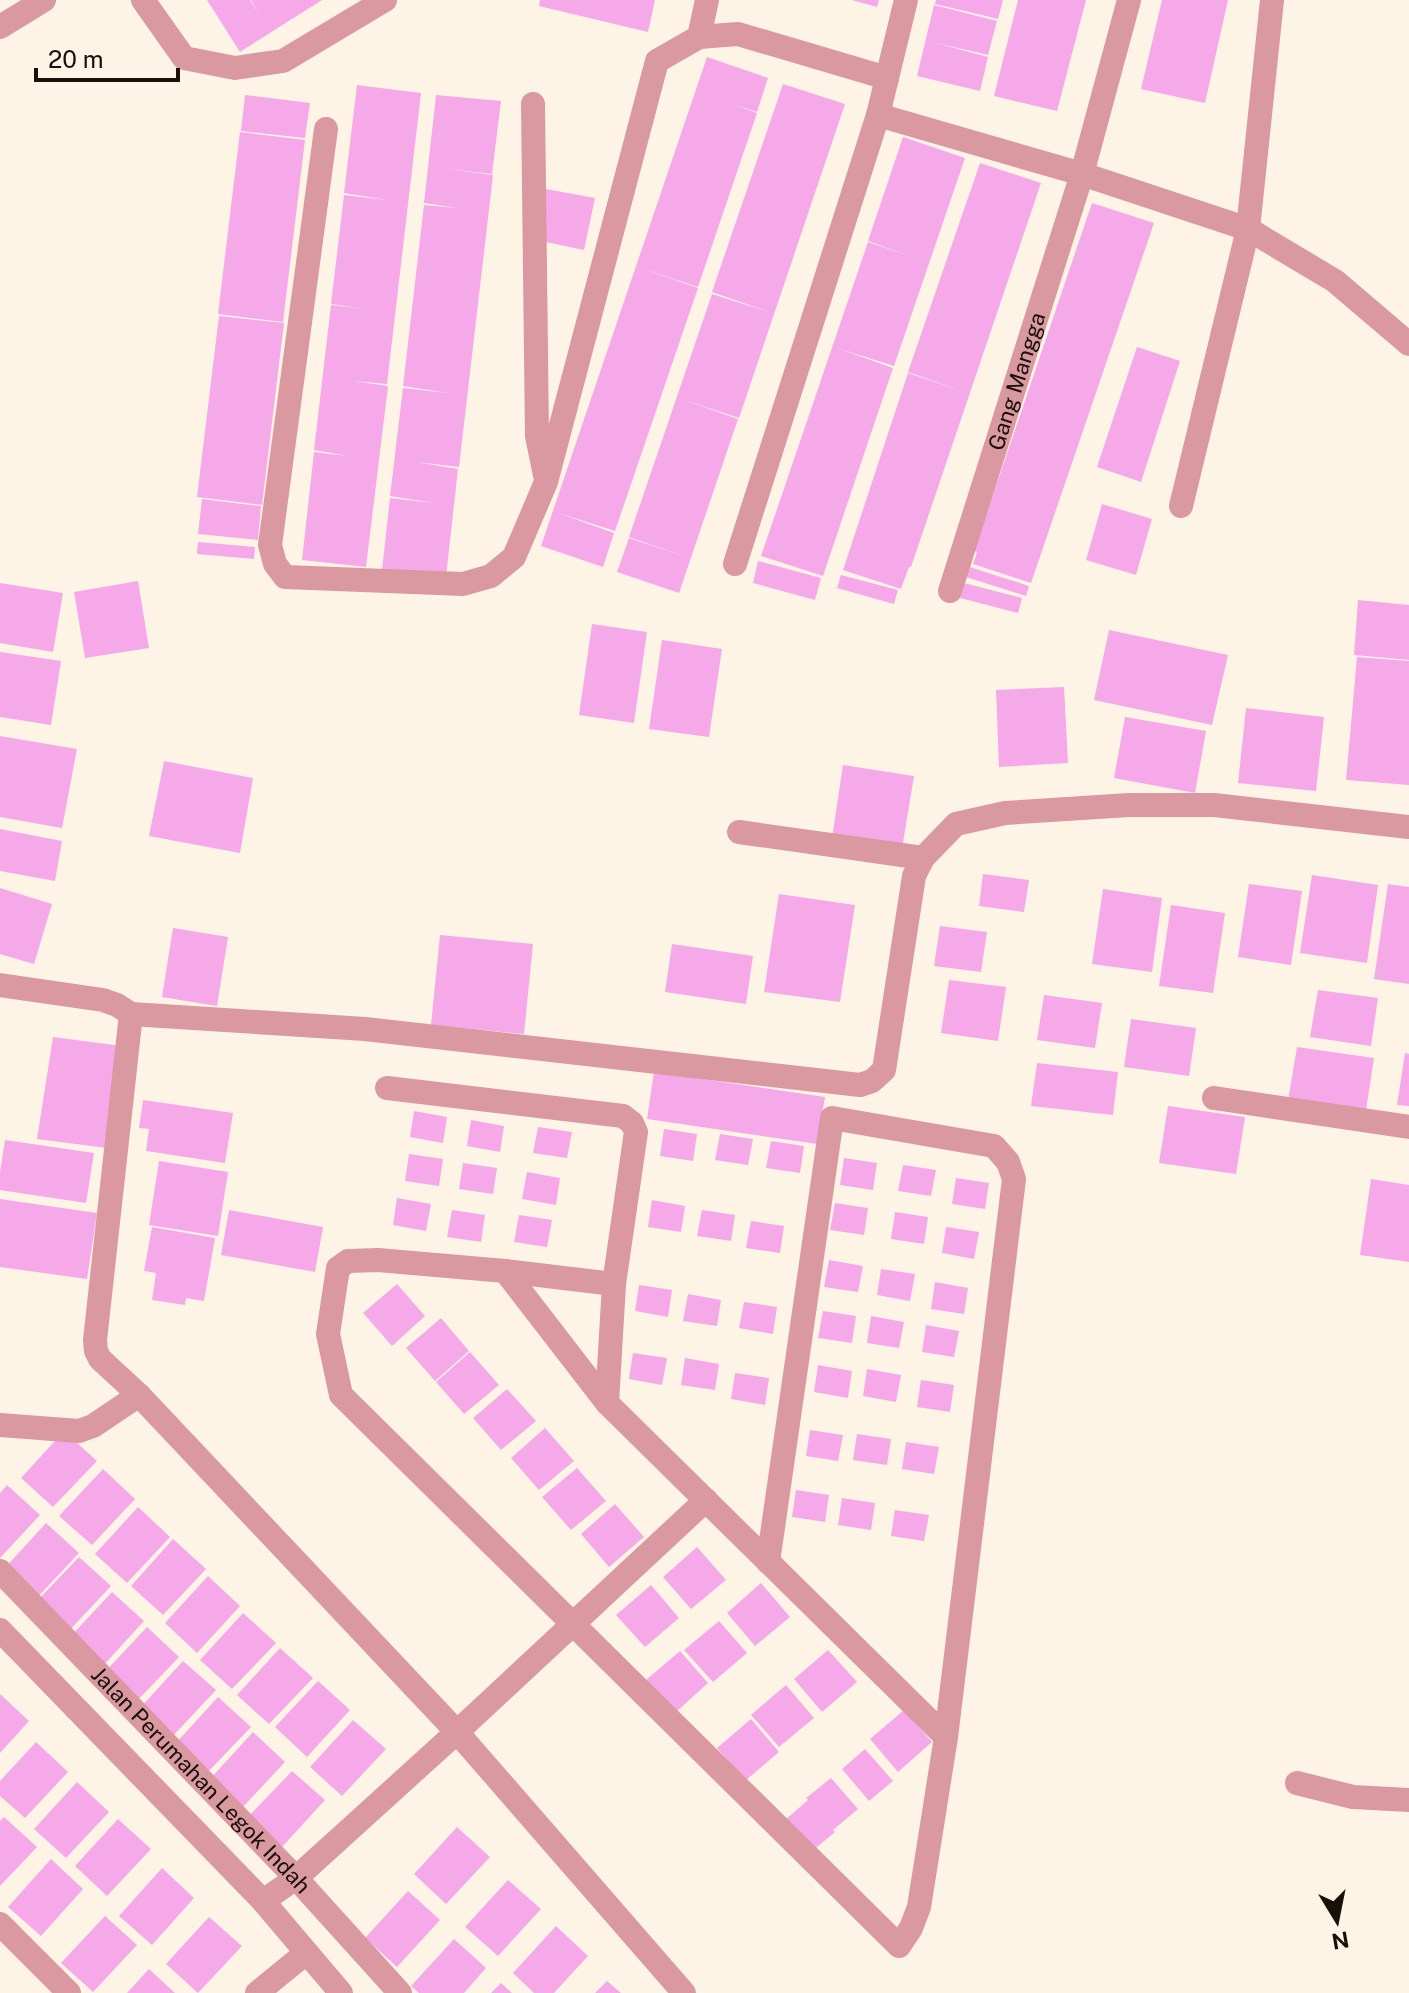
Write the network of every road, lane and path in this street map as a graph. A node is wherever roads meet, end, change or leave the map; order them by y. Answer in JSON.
{"nodes":[{"id":1,"x":44,"y":0,"type":"edge"},
{"id":2,"x":143,"y":0,"type":"edge"},
{"id":3,"x":385,"y":0,"type":"edge"},
{"id":4,"x":707,"y":0,"type":"edge"},
{"id":5,"x":906,"y":0,"type":"edge"},
{"id":6,"x":1129,"y":0,"type":"edge"},
{"id":7,"x":1272,"y":0,"type":"edge"},
{"id":8,"x":0,"y":27,"type":"edge"},
{"id":9,"x":699,"y":37,"type":"junction"},
{"id":10,"x":887,"y":78,"type":"junction"},
{"id":11,"x":533,"y":104,"type":"dead end"},
{"id":12,"x":878,"y":115,"type":"junction"},
{"id":13,"x":326,"y":129,"type":"dead end"},
{"id":14,"x":1082,"y":174,"type":"junction"},
{"id":15,"x":1248,"y":229,"type":"junction"},
{"id":16,"x":1409,"y":344,"type":"edge"},
{"id":17,"x":546,"y":482,"type":"junction"},
{"id":18,"x":1181,"y":506,"type":"dead end"},
{"id":19,"x":735,"y":564,"type":"dead end"},
{"id":20,"x":950,"y":591,"type":"dead end"},
{"id":21,"x":1409,"y":827,"type":"edge"},
{"id":22,"x":739,"y":832,"type":"dead end"},
{"id":23,"x":923,"y":858,"type":"junction"},
{"id":24,"x":0,"y":985,"type":"edge"},
{"id":25,"x":131,"y":1014,"type":"junction"},
{"id":26,"x":387,"y":1088,"type":"dead end"},
{"id":27,"x":1214,"y":1098,"type":"dead end"},
{"id":28,"x":1409,"y":1127,"type":"edge"},
{"id":29,"x":505,"y":1271,"type":"junction"},
{"id":30,"x":614,"y":1284,"type":"junction"},
{"id":31,"x":139,"y":1395,"type":"junction"},
{"id":32,"x":607,"y":1403,"type":"junction"},
{"id":33,"x":0,"y":1425,"type":"edge"},
{"id":34,"x":706,"y":1500,"type":"junction"},
{"id":35,"x":768,"y":1562,"type":"junction"},
{"id":36,"x":0,"y":1571,"type":"edge"},
{"id":37,"x":573,"y":1622,"type":"junction"},
{"id":38,"x":0,"y":1630,"type":"edge"},
{"id":39,"x":457,"y":1732,"type":"junction"},
{"id":40,"x":946,"y":1737,"type":"junction"},
{"id":41,"x":1297,"y":1783,"type":"dead end"},
{"id":42,"x":1409,"y":1800,"type":"edge"},
{"id":43,"x":296,"y":1878,"type":"junction"},
{"id":44,"x":263,"y":1901,"type":"junction"},
{"id":45,"x":0,"y":1924,"type":"edge"},
{"id":46,"x":306,"y":1953,"type":"junction"},
{"id":47,"x":69,"y":1993,"type":"edge"},
{"id":48,"x":257,"y":1993,"type":"edge"},
{"id":49,"x":341,"y":1993,"type":"edge"},
{"id":50,"x":400,"y":1993,"type":"edge"},
{"id":51,"x":684,"y":1993,"type":"edge"}],
"edges":[{"from":1,"to":8,"type":"street"},
{"from":2,"to":3,"type":"street"},
{"from":4,"to":9,"type":"street"},
{"from":5,"to":10,"type":"street"},
{"from":6,"to":14,"type":"street","name":"Gang Mangga"},
{"from":7,"to":15,"type":"street"},
{"from":9,"to":10,"type":"street"},
{"from":9,"to":17,"type":"street"},
{"from":10,"to":12,"type":"street"},
{"from":11,"to":17,"type":"street"},
{"from":12,"to":14,"type":"street"},
{"from":12,"to":19,"type":"street"},
{"from":13,"to":17,"type":"street"},
{"from":14,"to":15,"type":"street"},
{"from":14,"to":20,"type":"street","name":"Gang Mangga"},
{"from":15,"to":16,"type":"street"},
{"from":15,"to":18,"type":"street"},
{"from":21,"to":23,"type":"street"},
{"from":22,"to":23,"type":"street"},
{"from":23,"to":25,"type":"street"},
{"from":24,"to":25,"type":"street"},
{"from":25,"to":31,"type":"street"},
{"from":26,"to":30,"type":"street"},
{"from":27,"to":28,"type":"street"},
{"from":29,"to":30,"type":"street"},
{"from":29,"to":32,"type":"street"},
{"from":29,"to":37,"type":"street"},
{"from":30,"to":32,"type":"street"},
{"from":31,"to":33,"type":"street"},
{"from":31,"to":39,"type":"street"},
{"from":32,"to":34,"type":"street"},
{"from":34,"to":35,"type":"street"},
{"from":34,"to":37,"type":"street"},
{"from":35,"to":40,"type":"street"},
{"from":35,"to":40,"type":"street"},
{"from":36,"to":43,"type":"street","name":"Jalan Perumahan Legok Indah"},
{"from":37,"to":39,"type":"street"},
{"from":37,"to":40,"type":"street"},
{"from":38,"to":44,"type":"street","name":"Jalan Perumahan Legok Indah"},
{"from":39,"to":43,"type":"street"},
{"from":39,"to":51,"type":"street"},
{"from":41,"to":42,"type":"street"},
{"from":43,"to":44,"type":"street"},
{"from":43,"to":50,"type":"street","name":"Jalan Perumahan Legok Indah"},
{"from":44,"to":46,"type":"street","name":"Jalan Perumahan Legok Indah"},
{"from":45,"to":47,"type":"street"},
{"from":46,"to":48,"type":"street"},
{"from":46,"to":49,"type":"street","name":"Jalan Perumahan Legok Indah"}]}
